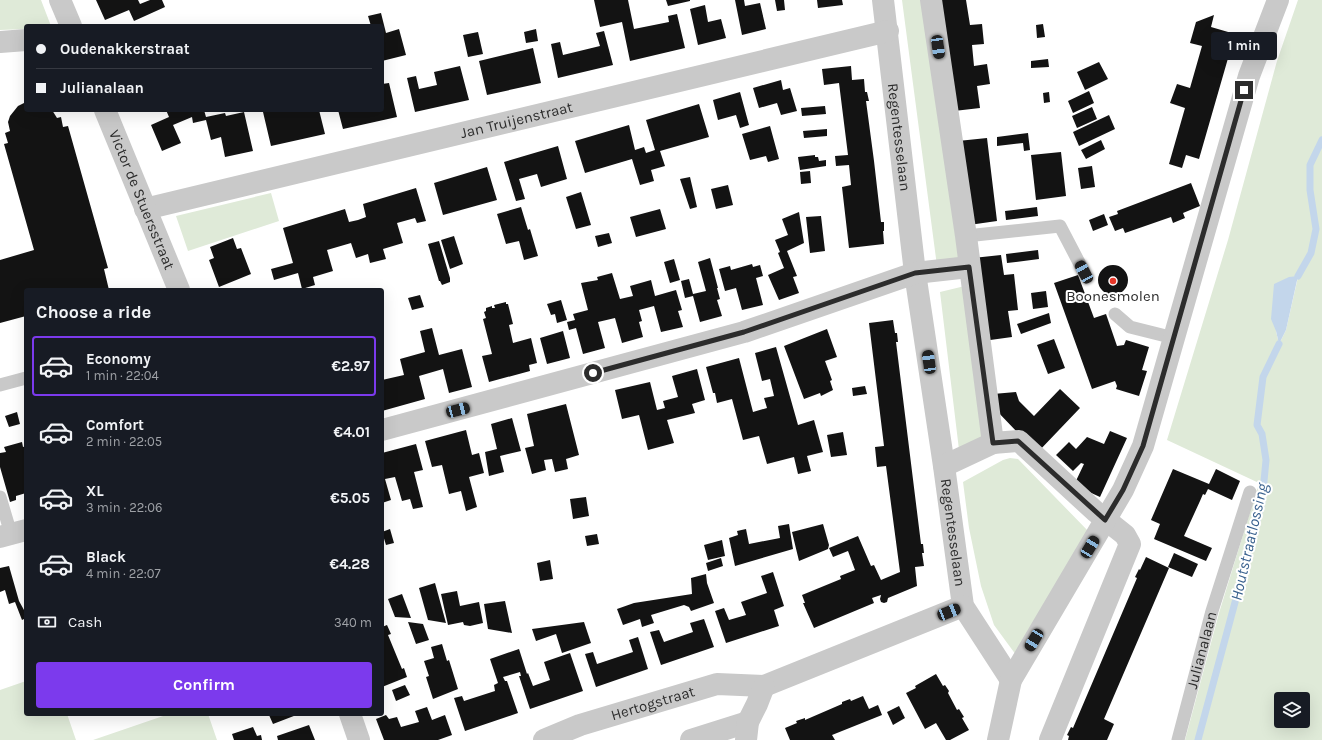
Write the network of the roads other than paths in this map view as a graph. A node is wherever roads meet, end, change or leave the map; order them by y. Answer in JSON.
{"nodes":[{"id":1,"x":60,"y":0,"type":"edge"},
{"id":2,"x":883,"y":0,"type":"edge"},
{"id":3,"x":931,"y":0,"type":"edge"},
{"id":4,"x":1278,"y":0,"type":"edge"},
{"id":5,"x":70,"y":24,"type":"edge"},
{"id":6,"x":888,"y":31,"type":"junction"},
{"id":7,"x":24,"y":40,"type":"edge"},
{"id":8,"x":0,"y":42,"type":"edge"},
{"id":9,"x":106,"y":112,"type":"edge"},
{"id":10,"x":146,"y":209,"type":"junction"},
{"id":11,"x":966,"y":236,"type":"junction"},
{"id":12,"x":969,"y":267,"type":"junction"},
{"id":13,"x":1084,"y":272,"type":"dead end"},
{"id":14,"x":915,"y":273,"type":"junction"},
{"id":15,"x":178,"y":288,"type":"edge"},
{"id":16,"x":1115,"y":314,"type":"dead end"},
{"id":17,"x":1174,"y":338,"type":"junction"},
{"id":18,"x":24,"y":379,"type":"edge"},
{"id":19,"x":0,"y":385,"type":"edge"},
{"id":20,"x":384,"y":429,"type":"edge"},
{"id":21,"x":993,"y":443,"type":"junction"},
{"id":22,"x":944,"y":466,"type":"junction"},
{"id":23,"x":1250,"y":492,"type":"dead end"},
{"id":24,"x":0,"y":496,"type":"edge"},
{"id":25,"x":1105,"y":520,"type":"junction"},
{"id":26,"x":12,"y":534,"type":"edge"},
{"id":27,"x":963,"y":606,"type":"junction"},
{"id":28,"x":1011,"y":680,"type":"junction"},
{"id":29,"x":764,"y":686,"type":"junction"},
{"id":30,"x":351,"y":716,"type":"edge"},
{"id":31,"x":747,"y":731,"type":"edge"},
{"id":32,"x":359,"y":740,"type":"edge"},
{"id":33,"x":544,"y":740,"type":"edge"},
{"id":34,"x":692,"y":740,"type":"edge"},
{"id":35,"x":998,"y":740,"type":"edge"},
{"id":36,"x":1050,"y":740,"type":"edge"},
{"id":37,"x":1178,"y":740,"type":"edge"}],
"edges":[{"from":1,"to":5,"type":"street"},
{"from":2,"to":6,"type":"street","name":"Regentesselaan"},
{"from":3,"to":11,"type":"street"},
{"from":4,"to":17,"type":"street"},
{"from":6,"to":10,"type":"street","name":"Jan Truijenstraat"},
{"from":6,"to":14,"type":"street","name":"Regentesselaan"},
{"from":7,"to":8,"type":"street"},
{"from":9,"to":10,"type":"street","name":"Victor de Stuersstraat"},
{"from":10,"to":15,"type":"street","name":"Victor de Stuersstraat"},
{"from":11,"to":12,"type":"street"},
{"from":11,"to":13,"type":"lane"},
{"from":12,"to":14,"type":"street"},
{"from":12,"to":21,"type":"street"},
{"from":14,"to":20,"type":"street"},
{"from":14,"to":22,"type":"street","name":"Regentesselaan"},
{"from":16,"to":17,"type":"lane"},
{"from":17,"to":25,"type":"street"},
{"from":18,"to":19,"type":"lane"},
{"from":21,"to":22,"type":"street","name":"Regentesselaan"},
{"from":21,"to":25,"type":"street","name":"Regentesselaan"},
{"from":22,"to":27,"type":"street","name":"Regentesselaan"},
{"from":23,"to":37,"type":"lane","name":"Julianalaan"},
{"from":24,"to":26,"type":"lane"},
{"from":25,"to":28,"type":"street"},
{"from":25,"to":36,"type":"street"},
{"from":27,"to":28,"type":"street","name":"Regentesselaan"},
{"from":27,"to":29,"type":"street","name":"Hertogstraat"},
{"from":28,"to":35,"type":"street"},
{"from":29,"to":31,"type":"street"},
{"from":29,"to":33,"type":"street","name":"Hertogstraat"},
{"from":30,"to":32,"type":"street"},
{"from":31,"to":34,"type":"street"}]}
